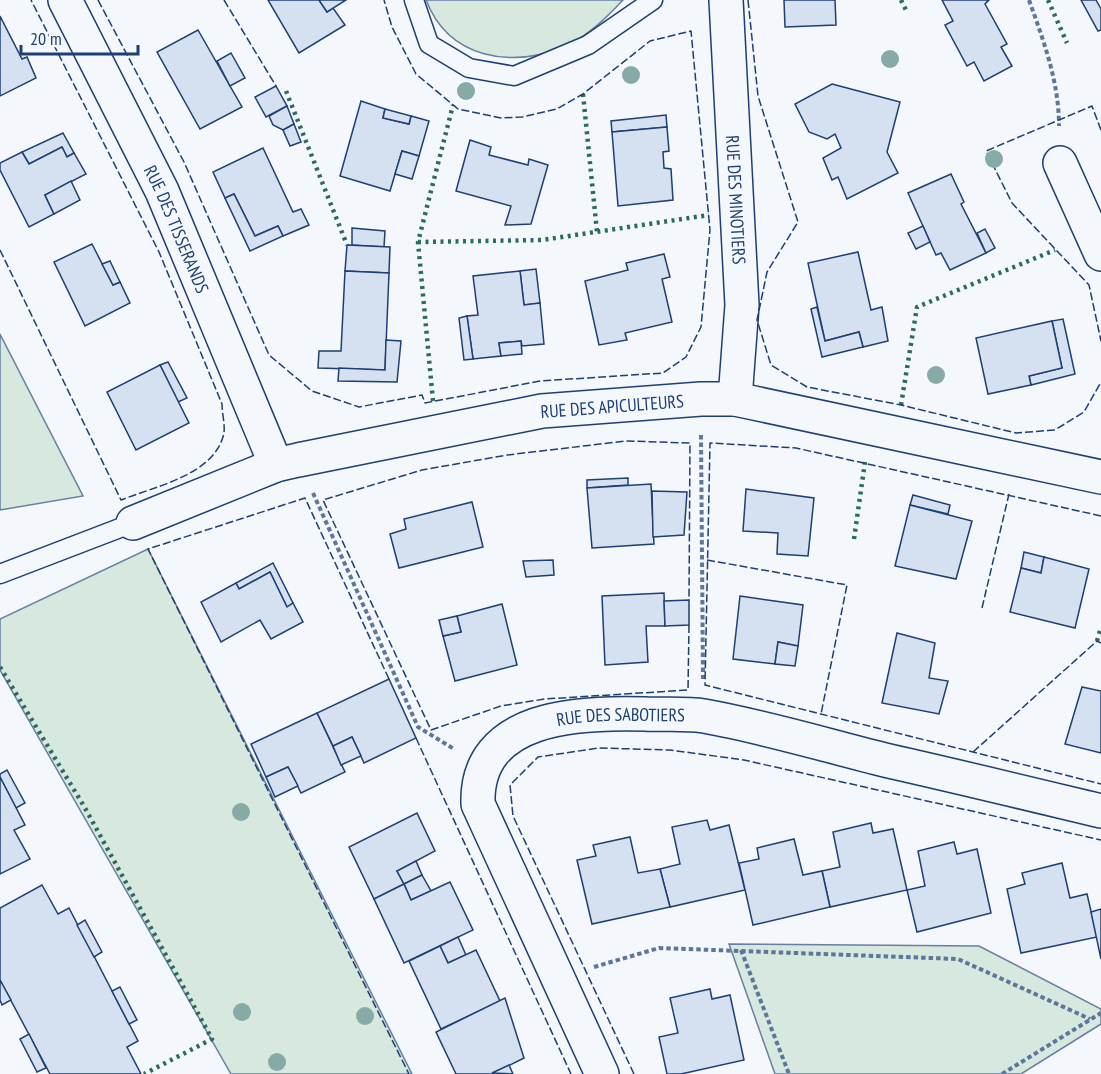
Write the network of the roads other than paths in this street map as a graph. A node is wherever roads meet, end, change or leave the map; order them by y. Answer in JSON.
{"nodes":[{"id":1,"x":65,"y":0,"type":"edge"},
{"id":2,"x":414,"y":0,"type":"edge"},
{"id":3,"x":653,"y":0,"type":"edge"},
{"id":4,"x":726,"y":0,"type":"edge"},
{"id":5,"x":1060,"y":163,"type":"road end"},
{"id":6,"x":1101,"y":254,"type":"edge"},
{"id":7,"x":735,"y":399,"type":"junction"},
{"id":8,"x":287,"y":463,"type":"junction"},
{"id":9,"x":1101,"y":477,"type":"edge"},
{"id":10,"x":134,"y":523,"type":"joint"},
{"id":11,"x":0,"y":574,"type":"edge"},
{"id":12,"x":1101,"y":811,"type":"edge"},
{"id":13,"x":602,"y":1074,"type":"edge"}],
"edges":[{"from":1,"to":8,"type":"street","name":"RUE DES TISSERANDS"},
{"from":2,"to":3,"type":"lane"},
{"from":4,"to":7,"type":"street","name":"RUE DES MINOTIERS"},
{"from":5,"to":6,"type":"street"},
{"from":7,"to":8,"type":"street","name":"RUE DES APICULTEURS"},
{"from":7,"to":9,"type":"street","name":"RUE DES APICULTEURS"},
{"from":8,"to":10,"type":"street","name":"RUE DES APICULTEURS"},
{"from":10,"to":11,"type":"lane"},
{"from":12,"to":13,"type":"street","name":"RUE DES SABOTIERS"}]}
